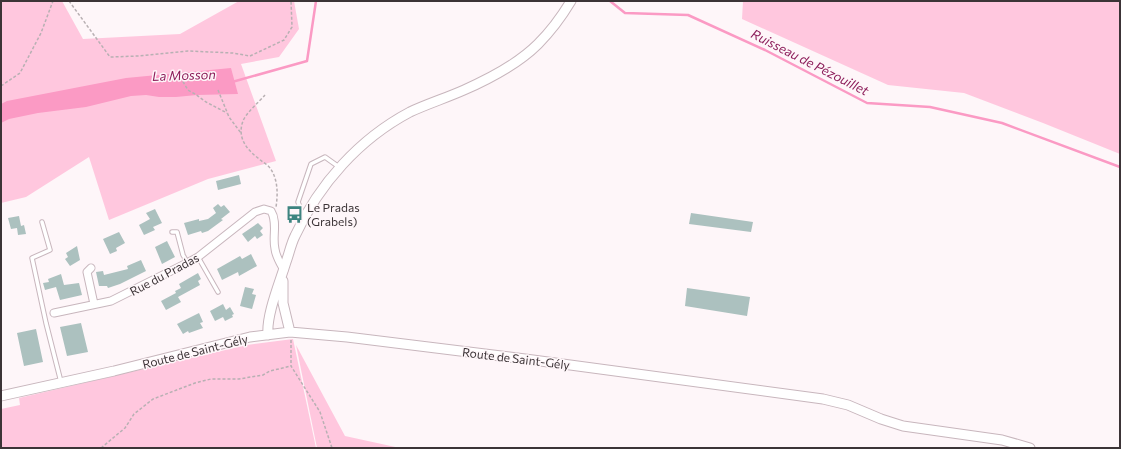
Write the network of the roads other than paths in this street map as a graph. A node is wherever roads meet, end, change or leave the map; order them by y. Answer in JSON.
{"nodes":[{"id":1,"x":571,"y":1,"type":"edge"},
{"id":2,"x":339,"y":167,"type":"junction"},
{"id":3,"x":304,"y":218,"type":"junction"},
{"id":4,"x":42,"y":222,"type":"dead end"},
{"id":5,"x":172,"y":232,"type":"dead end"},
{"id":6,"x":198,"y":257,"type":"junction"},
{"id":7,"x":187,"y":264,"type":"junction"},
{"id":8,"x":91,"y":268,"type":"dead end"},
{"id":9,"x":284,"y":270,"type":"junction"},
{"id":10,"x":218,"y":292,"type":"dead end"},
{"id":11,"x":94,"y":304,"type":"junction"},
{"id":12,"x":54,"y":313,"type":"dead end"},
{"id":13,"x":290,"y":332,"type":"junction"},
{"id":14,"x":268,"y":335,"type":"junction"},
{"id":15,"x":61,"y":383,"type":"junction"},
{"id":16,"x":1,"y":396,"type":"edge"},
{"id":17,"x":1030,"y":448,"type":"edge"}],
"edges":[{"from":1,"to":2,"type":"street"},
{"from":2,"to":3,"type":"street"},
{"from":2,"to":3,"type":"lane"},
{"from":3,"to":9,"type":"street"},
{"from":4,"to":15,"type":"lane"},
{"from":5,"to":7,"type":"lane"},
{"from":6,"to":7,"type":"street","name":"Rue du Pradas"},
{"from":6,"to":9,"type":"street","name":"Rue du Pradas"},
{"from":6,"to":10,"type":"lane"},
{"from":7,"to":11,"type":"street","name":"Rue du Pradas"},
{"from":8,"to":11,"type":"street"},
{"from":9,"to":13,"type":"street"},
{"from":9,"to":14,"type":"street"},
{"from":11,"to":12,"type":"street","name":"Rue du Pradas"},
{"from":13,"to":14,"type":"street","name":"Route de Saint-Gély"},
{"from":13,"to":17,"type":"street","name":"Route de Saint-Gély"},
{"from":14,"to":15,"type":"street","name":"Route de Saint-Gély"},
{"from":15,"to":16,"type":"street","name":"Route de Saint-Gély"}]}
